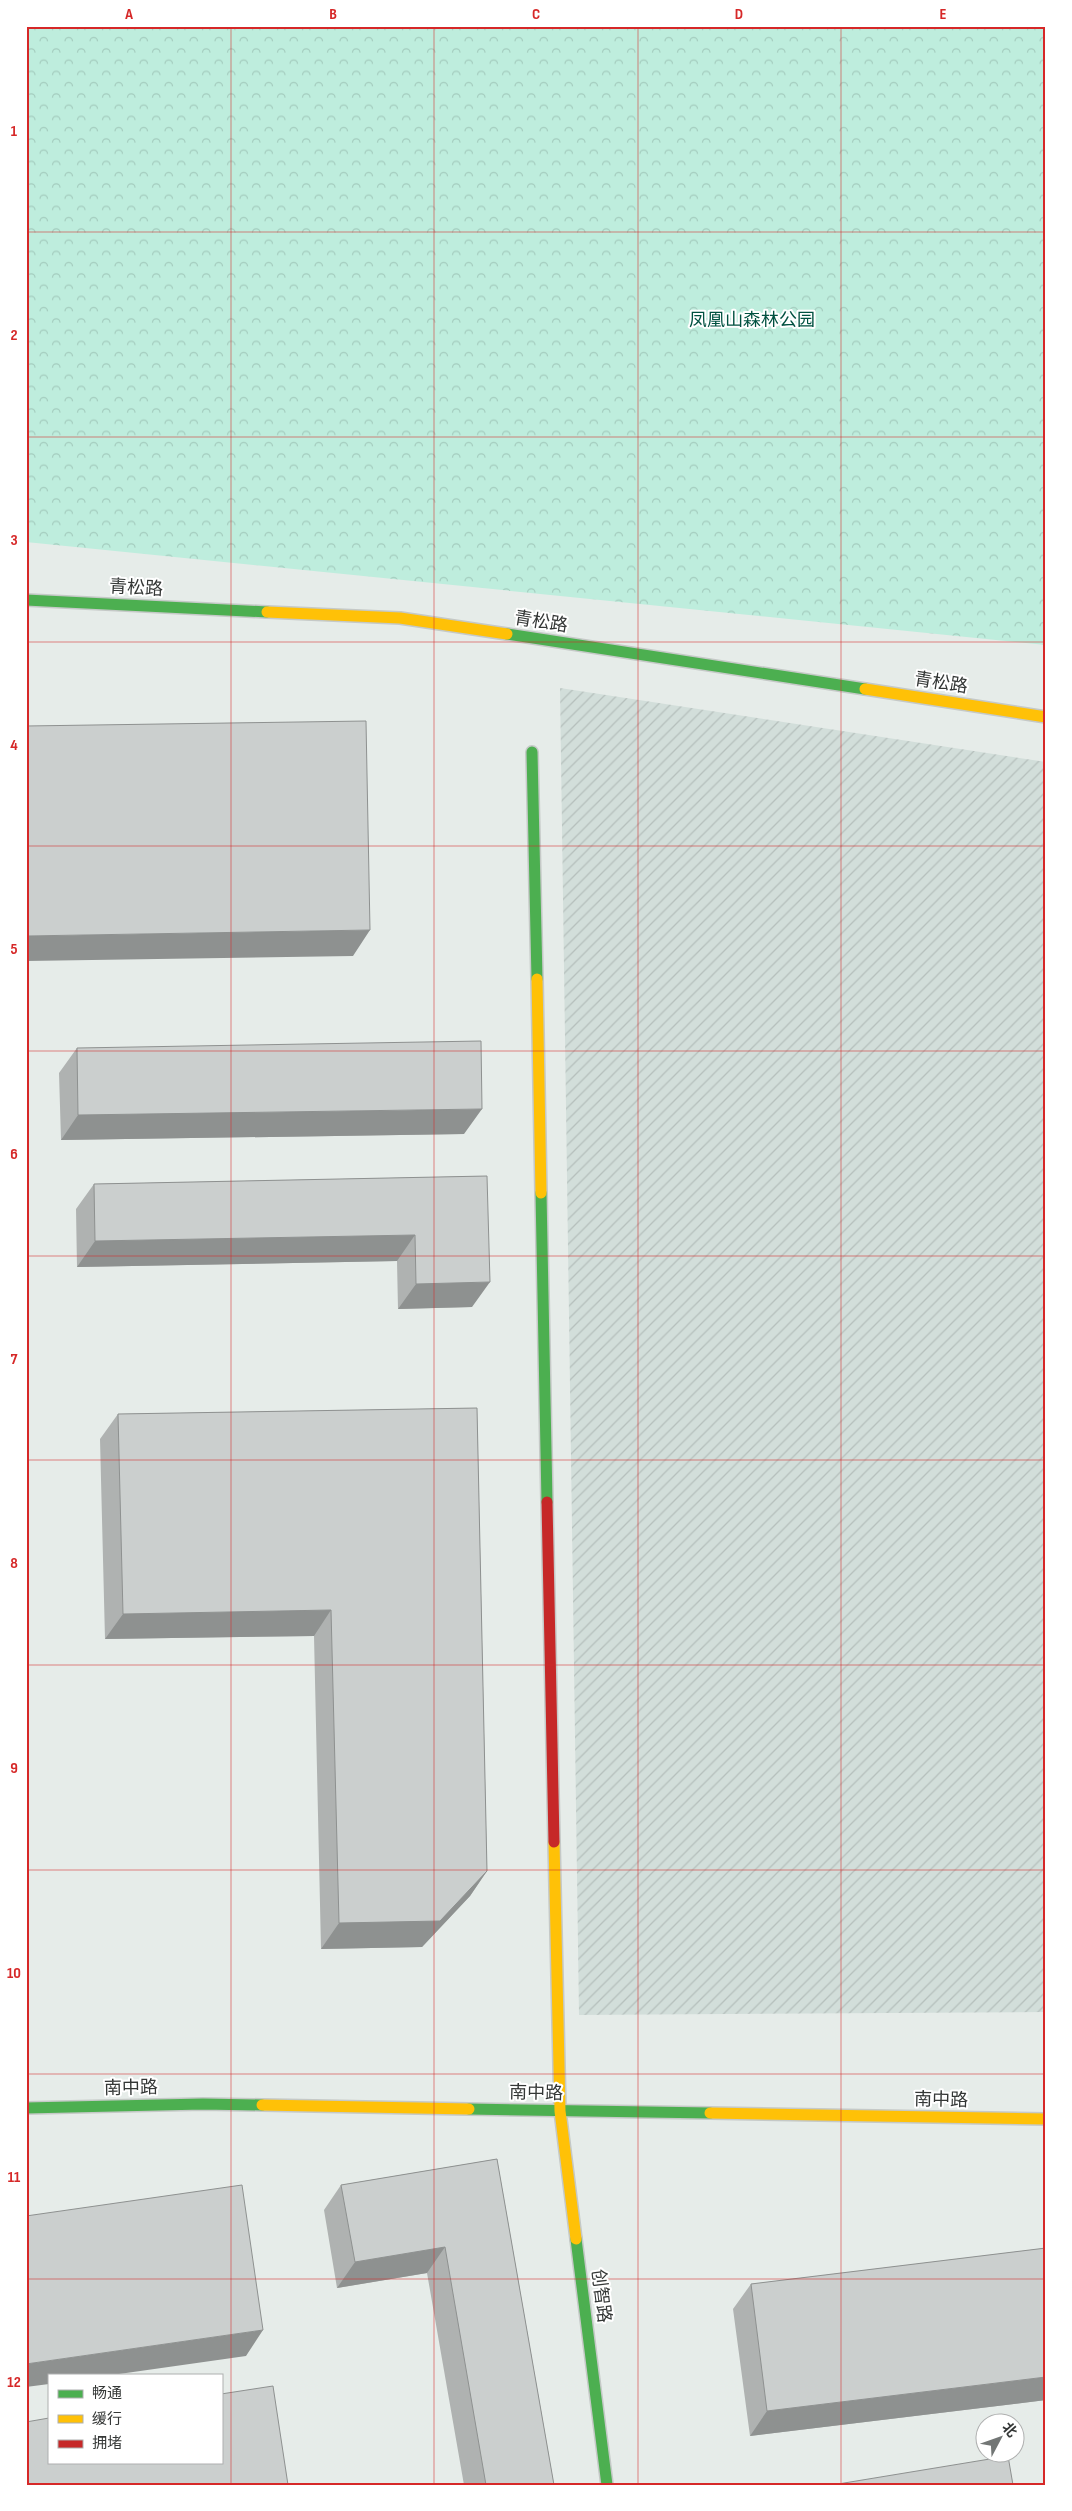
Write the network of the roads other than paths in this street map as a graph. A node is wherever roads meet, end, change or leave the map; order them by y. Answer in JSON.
{"nodes":[{"id":1,"x":26,"y":600,"type":"edge"},
{"id":2,"x":1046,"y":717,"type":"edge"},
{"id":3,"x":532,"y":752,"type":"dead end"},
{"id":4,"x":26,"y":2108,"type":"edge"},
{"id":5,"x":560,"y":2111,"type":"junction"},
{"id":6,"x":1046,"y":2119,"type":"edge"},
{"id":7,"x":607,"y":2485,"type":"edge"}],
"edges":[{"from":1,"to":2,"type":"street","name":"青松路"},
{"from":3,"to":5,"type":"street","name":"创智路"},
{"from":4,"to":5,"type":"street","name":"南中路"},
{"from":5,"to":6,"type":"street","name":"南中路"},
{"from":5,"to":7,"type":"street","name":"创智路"}]}
